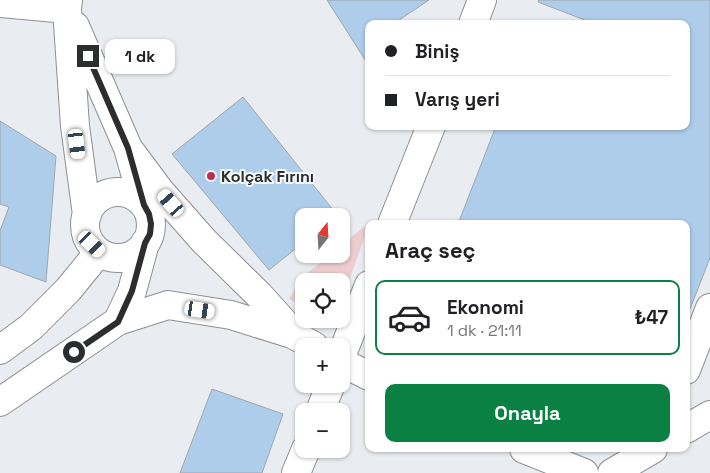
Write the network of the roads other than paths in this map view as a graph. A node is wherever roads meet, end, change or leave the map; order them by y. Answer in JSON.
{"nodes":[{"id":1,"x":482,"y":0,"type":"edge"},
{"id":2,"x":0,"y":3,"type":"edge"},
{"id":3,"x":68,"y":4,"type":"edge"},
{"id":4,"x":474,"y":20,"type":"edge"},
{"id":5,"x":429,"y":130,"type":"edge"},
{"id":6,"x":128,"y":148,"type":"junction"},
{"id":7,"x":144,"y":205,"type":"junction"},
{"id":8,"x":87,"y":215,"type":"junction"},
{"id":9,"x":394,"y":220,"type":"edge"},
{"id":10,"x":145,"y":243,"type":"junction"},
{"id":11,"x":100,"y":252,"type":"junction"},
{"id":12,"x":365,"y":295,"type":"edge"},
{"id":13,"x":710,"y":308,"type":"edge"},
{"id":14,"x":118,"y":322,"type":"junction"},
{"id":15,"x":296,"y":338,"type":"edge"},
{"id":16,"x":302,"y":338,"type":"edge"},
{"id":17,"x":348,"y":338,"type":"edge"},
{"id":18,"x":0,"y":350,"type":"edge"},
{"id":19,"x":690,"y":360,"type":"edge"},
{"id":20,"x":350,"y":366,"type":"edge"},
{"id":21,"x":365,"y":374,"type":"edge"},
{"id":22,"x":0,"y":402,"type":"edge"},
{"id":23,"x":710,"y":415,"type":"edge"},
{"id":24,"x":690,"y":427,"type":"edge"},
{"id":25,"x":532,"y":452,"type":"edge"},
{"id":26,"x":648,"y":452,"type":"edge"},
{"id":27,"x":302,"y":458,"type":"edge"},
{"id":28,"x":296,"y":473,"type":"edge"},
{"id":29,"x":584,"y":473,"type":"edge"},
{"id":30,"x":612,"y":473,"type":"edge"}],
"edges":[{"from":1,"to":4,"type":"main road"},
{"from":2,"to":3,"type":"main road"},
{"from":3,"to":6,"type":"main road"},
{"from":3,"to":8,"type":"main road"},
{"from":5,"to":9,"type":"main road"},
{"from":6,"to":7,"type":"main road"},
{"from":6,"to":16,"type":"main road"},
{"from":7,"to":8,"type":"main road"},
{"from":7,"to":10,"type":"main road"},
{"from":8,"to":11,"type":"main road"},
{"from":10,"to":11,"type":"main road"},
{"from":10,"to":14,"type":"main road"},
{"from":11,"to":18,"type":"main road"},
{"from":12,"to":17,"type":"main road"},
{"from":13,"to":19,"type":"main road"},
{"from":14,"to":15,"type":"main road"},
{"from":14,"to":22,"type":"main road"},
{"from":20,"to":21,"type":"main road"},
{"from":23,"to":24,"type":"main road"},
{"from":25,"to":29,"type":"main road"},
{"from":26,"to":30,"type":"main road"},
{"from":27,"to":28,"type":"main road"}]}
